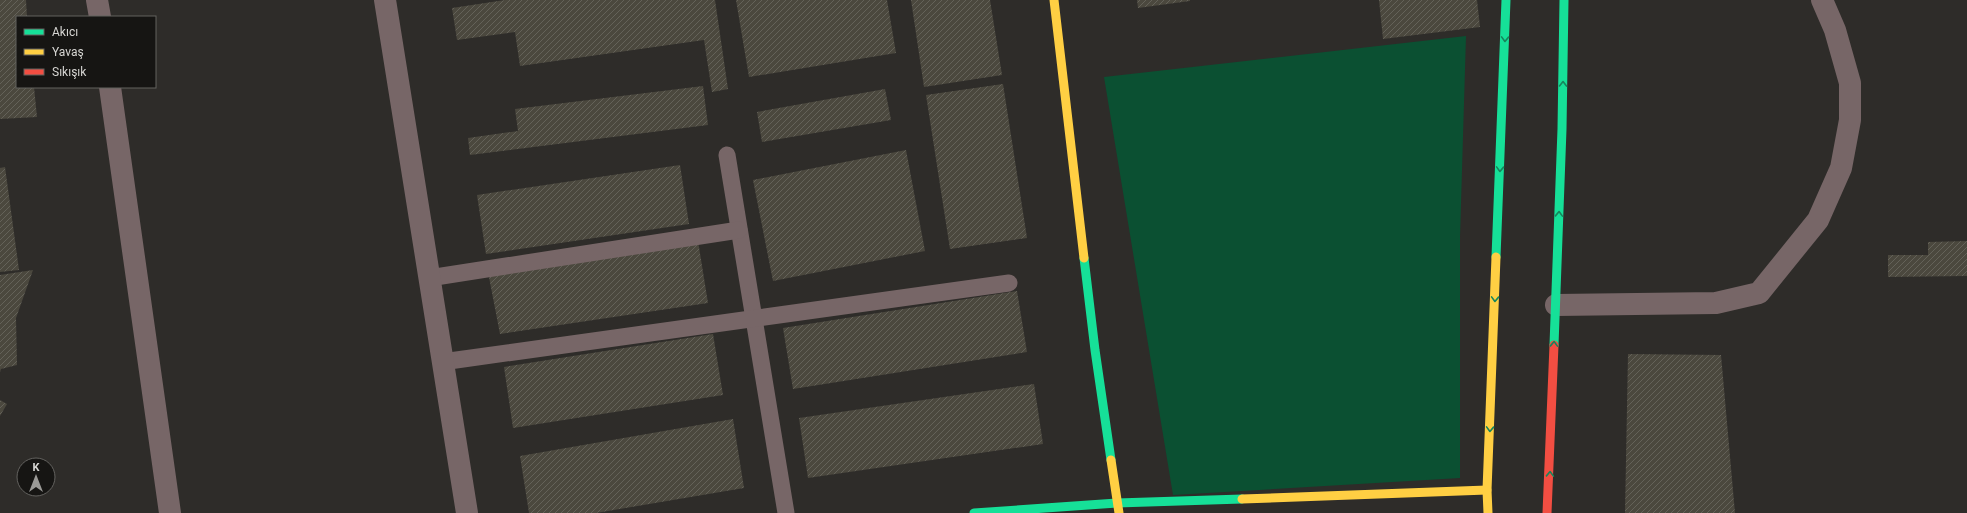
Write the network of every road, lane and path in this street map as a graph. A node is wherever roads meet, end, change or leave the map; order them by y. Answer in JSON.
{"nodes":[{"id":1,"x":97,"y":0,"type":"edge"},
{"id":2,"x":385,"y":0,"type":"edge"},
{"id":3,"x":1054,"y":0,"type":"edge"},
{"id":4,"x":1506,"y":0,"type":"edge"},
{"id":5,"x":1564,"y":0,"type":"edge"},
{"id":6,"x":1822,"y":0,"type":"edge"},
{"id":7,"x":100,"y":16,"type":"edge"},
{"id":8,"x":110,"y":88,"type":"edge"},
{"id":9,"x":727,"y":155,"type":"dead end"},
{"id":10,"x":739,"y":230,"type":"junction"},
{"id":11,"x":429,"y":278,"type":"junction"},
{"id":12,"x":1009,"y":283,"type":"dead end"},
{"id":13,"x":1556,"y":305,"type":"junction"},
{"id":14,"x":754,"y":318,"type":"junction"},
{"id":15,"x":442,"y":362,"type":"junction"},
{"id":16,"x":1487,"y":490,"type":"junction"},
{"id":17,"x":1117,"y":503,"type":"junction"},
{"id":18,"x":170,"y":513,"type":"edge"},
{"id":19,"x":467,"y":513,"type":"edge"},
{"id":20,"x":786,"y":513,"type":"edge"},
{"id":21,"x":974,"y":513,"type":"edge"},
{"id":22,"x":1119,"y":513,"type":"edge"},
{"id":23,"x":1488,"y":513,"type":"edge"},
{"id":24,"x":1547,"y":513,"type":"edge"}],
"edges":[{"from":1,"to":7,"type":"street"},
{"from":2,"to":11,"type":"street"},
{"from":3,"to":17,"type":"street"},
{"from":4,"to":16,"type":"street","one_way":true},
{"from":13,"to":5,"type":"street","one_way":true},
{"from":6,"to":13,"type":"street"},
{"from":8,"to":18,"type":"street"},
{"from":9,"to":10,"type":"lane"},
{"from":10,"to":11,"type":"lane"},
{"from":10,"to":14,"type":"lane"},
{"from":11,"to":15,"type":"street"},
{"from":12,"to":14,"type":"lane"},
{"from":24,"to":13,"type":"street","one_way":true},
{"from":14,"to":15,"type":"lane"},
{"from":14,"to":20,"type":"lane"},
{"from":15,"to":19,"type":"street"},
{"from":16,"to":17,"type":"street"},
{"from":16,"to":23,"type":"street"},
{"from":17,"to":21,"type":"street"},
{"from":17,"to":22,"type":"street"}]}
